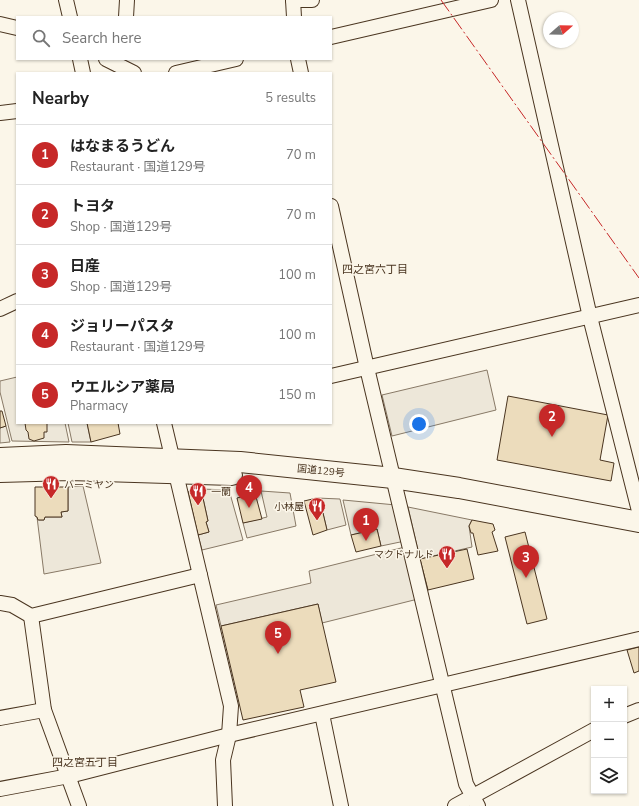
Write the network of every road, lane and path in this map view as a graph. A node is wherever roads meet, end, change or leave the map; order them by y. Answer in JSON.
{"nodes":[{"id":1,"x":66,"y":0,"type":"edge"},
{"id":2,"x":127,"y":0,"type":"edge"},
{"id":3,"x":293,"y":0,"type":"edge"},
{"id":4,"x":312,"y":0,"type":"edge"},
{"id":5,"x":491,"y":0,"type":"edge"},
{"id":6,"x":518,"y":0,"type":"edge"},
{"id":7,"x":70,"y":16,"type":"edge"},
{"id":8,"x":126,"y":16,"type":"edge"},
{"id":9,"x":294,"y":16,"type":"edge"},
{"id":10,"x":0,"y":24,"type":"edge"},
{"id":11,"x":16,"y":28,"type":"edge"},
{"id":12,"x":332,"y":37,"type":"edge"},
{"id":13,"x":80,"y":60,"type":"edge"},
{"id":14,"x":232,"y":60,"type":"edge"},
{"id":15,"x":298,"y":60,"type":"edge"},
{"id":16,"x":114,"y":61,"type":"edge"},
{"id":17,"x":83,"y":72,"type":"edge"},
{"id":18,"x":132,"y":72,"type":"edge"},
{"id":19,"x":180,"y":72,"type":"edge"},
{"id":20,"x":301,"y":72,"type":"edge"},
{"id":21,"x":16,"y":111,"type":"edge"},
{"id":22,"x":0,"y":113,"type":"edge"},
{"id":23,"x":332,"y":210,"type":"edge"},
{"id":24,"x":16,"y":301,"type":"edge"},
{"id":25,"x":639,"y":305,"type":"edge"},
{"id":26,"x":0,"y":309,"type":"edge"},
{"id":27,"x":590,"y":317,"type":"junction"},
{"id":28,"x":368,"y":368,"type":"junction"},
{"id":29,"x":332,"y":376,"type":"edge"},
{"id":30,"x":164,"y":424,"type":"edge"},
{"id":31,"x":0,"y":458,"type":"edge"},
{"id":32,"x":174,"y":466,"type":"junction"},
{"id":33,"x":0,"y":472,"type":"edge"},
{"id":34,"x":395,"y":485,"type":"junction"},
{"id":35,"x":639,"y":511,"type":"edge"},
{"id":36,"x":639,"y":522,"type":"edge"},
{"id":37,"x":639,"y":535,"type":"edge"},
{"id":38,"x":200,"y":575,"type":"junction"},
{"id":39,"x":0,"y":603,"type":"edge"},
{"id":40,"x":31,"y":616,"type":"junction"},
{"id":41,"x":639,"y":639,"type":"edge"},
{"id":42,"x":443,"y":685,"type":"junction"},
{"id":43,"x":44,"y":710,"type":"junction"},
{"id":44,"x":639,"y":710,"type":"edge"},
{"id":45,"x":322,"y":714,"type":"junction"},
{"id":46,"x":627,"y":715,"type":"edge"},
{"id":47,"x":0,"y":718,"type":"edge"},
{"id":48,"x":591,"y":732,"type":"edge"},
{"id":49,"x":229,"y":735,"type":"junction"},
{"id":50,"x":69,"y":776,"type":"junction"},
{"id":51,"x":0,"y":789,"type":"edge"},
{"id":52,"x":476,"y":801,"type":"edge"},
{"id":53,"x":80,"y":806,"type":"edge"},
{"id":54,"x":225,"y":806,"type":"edge"},
{"id":55,"x":341,"y":806,"type":"edge"},
{"id":56,"x":455,"y":806,"type":"edge"}],
"edges":[{"from":1,"to":7,"type":"street"},
{"from":2,"to":8,"type":"street"},
{"from":3,"to":4,"type":"street"},
{"from":3,"to":9,"type":"street"},
{"from":5,"to":12,"type":"street"},
{"from":6,"to":27,"type":"street"},
{"from":10,"to":11,"type":"street"},
{"from":13,"to":17,"type":"street"},
{"from":14,"to":19,"type":"street"},
{"from":15,"to":20,"type":"street"},
{"from":16,"to":18,"type":"street"},
{"from":21,"to":22,"type":"street"},
{"from":23,"to":28,"type":"street"},
{"from":24,"to":26,"type":"street"},
{"from":25,"to":27,"type":"street"},
{"from":27,"to":28,"type":"street"},
{"from":27,"to":35,"type":"street"},
{"from":28,"to":29,"type":"street"},
{"from":28,"to":34,"type":"street"},
{"from":30,"to":32,"type":"street"},
{"from":31,"to":32,"type":"highway","name":"国道129号"},
{"from":32,"to":33,"type":"highway","name":"国道129号"},
{"from":32,"to":34,"type":"highway","name":"国道129号"},
{"from":32,"to":38,"type":"street"},
{"from":34,"to":36,"type":"highway","name":"国道129号"},
{"from":34,"to":37,"type":"highway","name":"国道129号"},
{"from":34,"to":42,"type":"street"},
{"from":38,"to":40,"type":"street"},
{"from":38,"to":49,"type":"street"},
{"from":39,"to":40,"type":"street"},
{"from":40,"to":43,"type":"street"},
{"from":41,"to":42,"type":"street"},
{"from":42,"to":45,"type":"street"},
{"from":42,"to":52,"type":"street"},
{"from":43,"to":47,"type":"street"},
{"from":43,"to":50,"type":"street"},
{"from":44,"to":46,"type":"street"},
{"from":45,"to":49,"type":"street"},
{"from":45,"to":55,"type":"street"},
{"from":48,"to":52,"type":"street"},
{"from":49,"to":50,"type":"street"},
{"from":49,"to":54,"type":"street"},
{"from":50,"to":51,"type":"street"},
{"from":50,"to":53,"type":"street"},
{"from":52,"to":56,"type":"street"}]}
